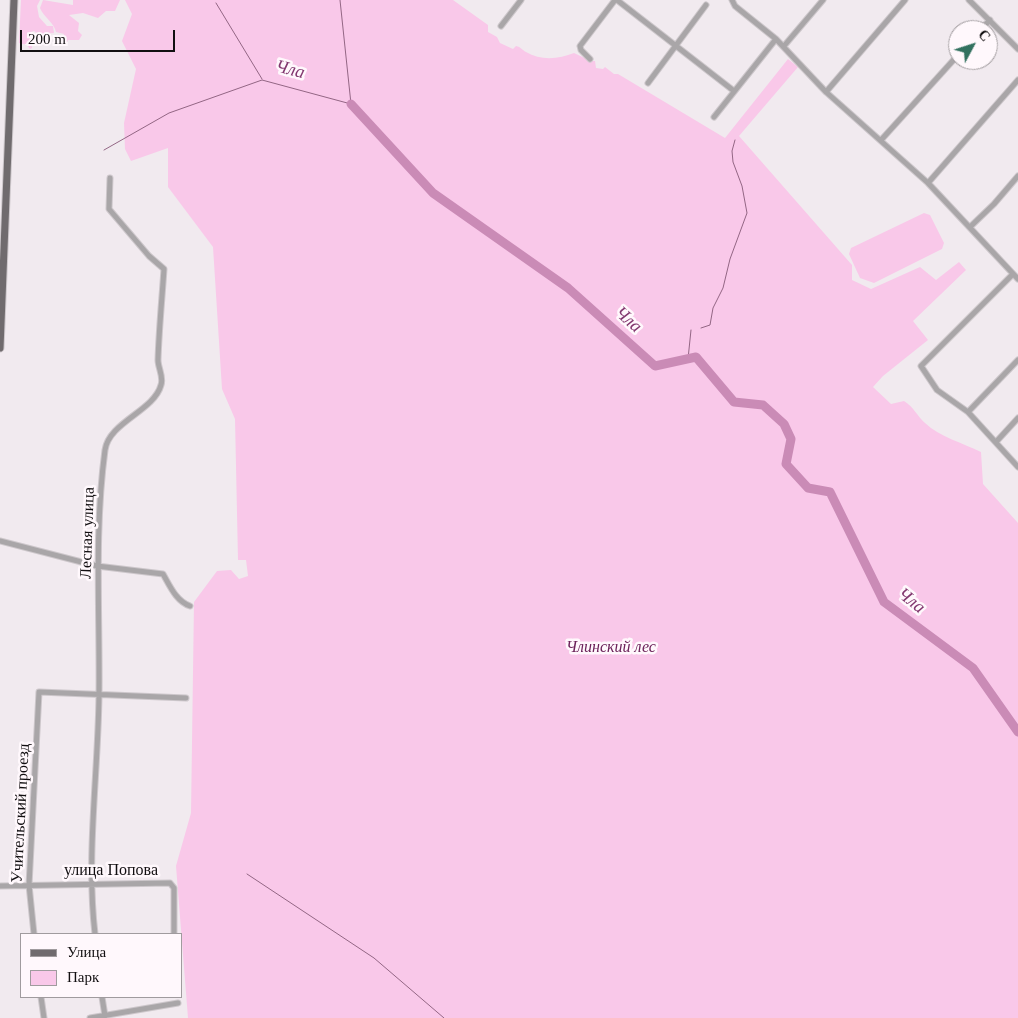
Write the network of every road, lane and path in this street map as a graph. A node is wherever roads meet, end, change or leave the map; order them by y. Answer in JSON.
{"nodes":[{"id":1,"x":14,"y":0,"type":"edge"},
{"id":2,"x":521,"y":0,"type":"edge"},
{"id":3,"x":616,"y":0,"type":"edge"},
{"id":4,"x":732,"y":0,"type":"edge"},
{"id":5,"x":823,"y":0,"type":"edge"},
{"id":6,"x":905,"y":0,"type":"edge"},
{"id":7,"x":969,"y":0,"type":"edge"},
{"id":8,"x":706,"y":5,"type":"dead end"},
{"id":9,"x":990,"y":20,"type":"edge"},
{"id":10,"x":501,"y":26,"type":"dead end"},
{"id":11,"x":998,"y":28,"type":"edge"},
{"id":12,"x":776,"y":39,"type":"junction"},
{"id":13,"x":675,"y":45,"type":"junction"},
{"id":14,"x":784,"y":46,"type":"junction"},
{"id":15,"x":1018,"y":48,"type":"edge"},
{"id":16,"x":590,"y":59,"type":"dead end"},
{"id":17,"x":948,"y":66,"type":"edge"},
{"id":18,"x":1018,"y":80,"type":"edge"},
{"id":19,"x":648,"y":83,"type":"dead end"},
{"id":20,"x":734,"y":91,"type":"junction"},
{"id":21,"x":826,"y":92,"type":"junction"},
{"id":22,"x":714,"y":117,"type":"dead end"},
{"id":23,"x":882,"y":139,"type":"junction"},
{"id":24,"x":1018,"y":176,"type":"edge"},
{"id":25,"x":110,"y":178,"type":"dead end"},
{"id":26,"x":928,"y":183,"type":"junction"},
{"id":27,"x":970,"y":227,"type":"junction"},
{"id":28,"x":3,"y":235,"type":"edge"},
{"id":29,"x":1013,"y":274,"type":"junction"},
{"id":30,"x":1018,"y":279,"type":"edge"},
{"id":31,"x":0,"y":348,"type":"edge"},
{"id":32,"x":1018,"y":360,"type":"edge"},
{"id":33,"x":968,"y":412,"type":"junction"},
{"id":34,"x":1018,"y":418,"type":"edge"},
{"id":35,"x":996,"y":442,"type":"junction"},
{"id":36,"x":1018,"y":467,"type":"edge"},
{"id":37,"x":0,"y":541,"type":"edge"},
{"id":38,"x":98,"y":566,"type":"junction"},
{"id":39,"x":190,"y":606,"type":"dead end"},
{"id":40,"x":99,"y":695,"type":"junction"},
{"id":41,"x":186,"y":698,"type":"dead end"},
{"id":42,"x":92,"y":883,"type":"junction"},
{"id":43,"x":29,"y":885,"type":"junction"},
{"id":44,"x":0,"y":886,"type":"edge"},
{"id":45,"x":34,"y":933,"type":"edge"},
{"id":46,"x":95,"y":933,"type":"edge"},
{"id":47,"x":174,"y":933,"type":"edge"},
{"id":48,"x":41,"y":998,"type":"edge"},
{"id":49,"x":102,"y":998,"type":"edge"},
{"id":50,"x":178,"y":1003,"type":"dead end"},
{"id":51,"x":105,"y":1016,"type":"edge"},
{"id":52,"x":44,"y":1018,"type":"edge"},
{"id":53,"x":90,"y":1018,"type":"edge"}],
"edges":[{"from":1,"to":28,"type":"main road"},
{"from":2,"to":10,"type":"street"},
{"from":3,"to":13,"type":"street"},
{"from":3,"to":16,"type":"street"},
{"from":4,"to":12,"type":"street"},
{"from":5,"to":14,"type":"street"},
{"from":6,"to":21,"type":"street"},
{"from":7,"to":9,"type":"street"},
{"from":8,"to":13,"type":"street"},
{"from":11,"to":15,"type":"street"},
{"from":12,"to":14,"type":"street"},
{"from":12,"to":20,"type":"street"},
{"from":13,"to":19,"type":"street"},
{"from":13,"to":20,"type":"street"},
{"from":14,"to":21,"type":"street"},
{"from":17,"to":23,"type":"street"},
{"from":18,"to":26,"type":"street"},
{"from":20,"to":22,"type":"street"},
{"from":21,"to":23,"type":"street"},
{"from":23,"to":26,"type":"street"},
{"from":24,"to":27,"type":"street"},
{"from":25,"to":38,"type":"street","name":"Лесная улица"},
{"from":26,"to":27,"type":"street"},
{"from":27,"to":29,"type":"street"},
{"from":28,"to":31,"type":"main road"},
{"from":29,"to":30,"type":"street"},
{"from":29,"to":33,"type":"street"},
{"from":32,"to":33,"type":"street"},
{"from":33,"to":35,"type":"street"},
{"from":34,"to":35,"type":"street"},
{"from":35,"to":36,"type":"street"},
{"from":37,"to":38,"type":"street"},
{"from":38,"to":39,"type":"street"},
{"from":38,"to":40,"type":"street","name":"Лесная улица"},
{"from":40,"to":41,"type":"street"},
{"from":40,"to":42,"type":"street","name":"Лесная улица"},
{"from":40,"to":43,"type":"street","name":"Учительский проезд"},
{"from":42,"to":43,"type":"street","name":"улица Попова"},
{"from":42,"to":46,"type":"street","name":"Лесная улица"},
{"from":42,"to":47,"type":"street","name":"улица Попова"},
{"from":43,"to":44,"type":"street","name":"улица Попова"},
{"from":43,"to":45,"type":"street","name":"Учительский проезд"},
{"from":48,"to":52,"type":"street"},
{"from":49,"to":51,"type":"street"},
{"from":50,"to":51,"type":"street"},
{"from":51,"to":53,"type":"street"}]}
